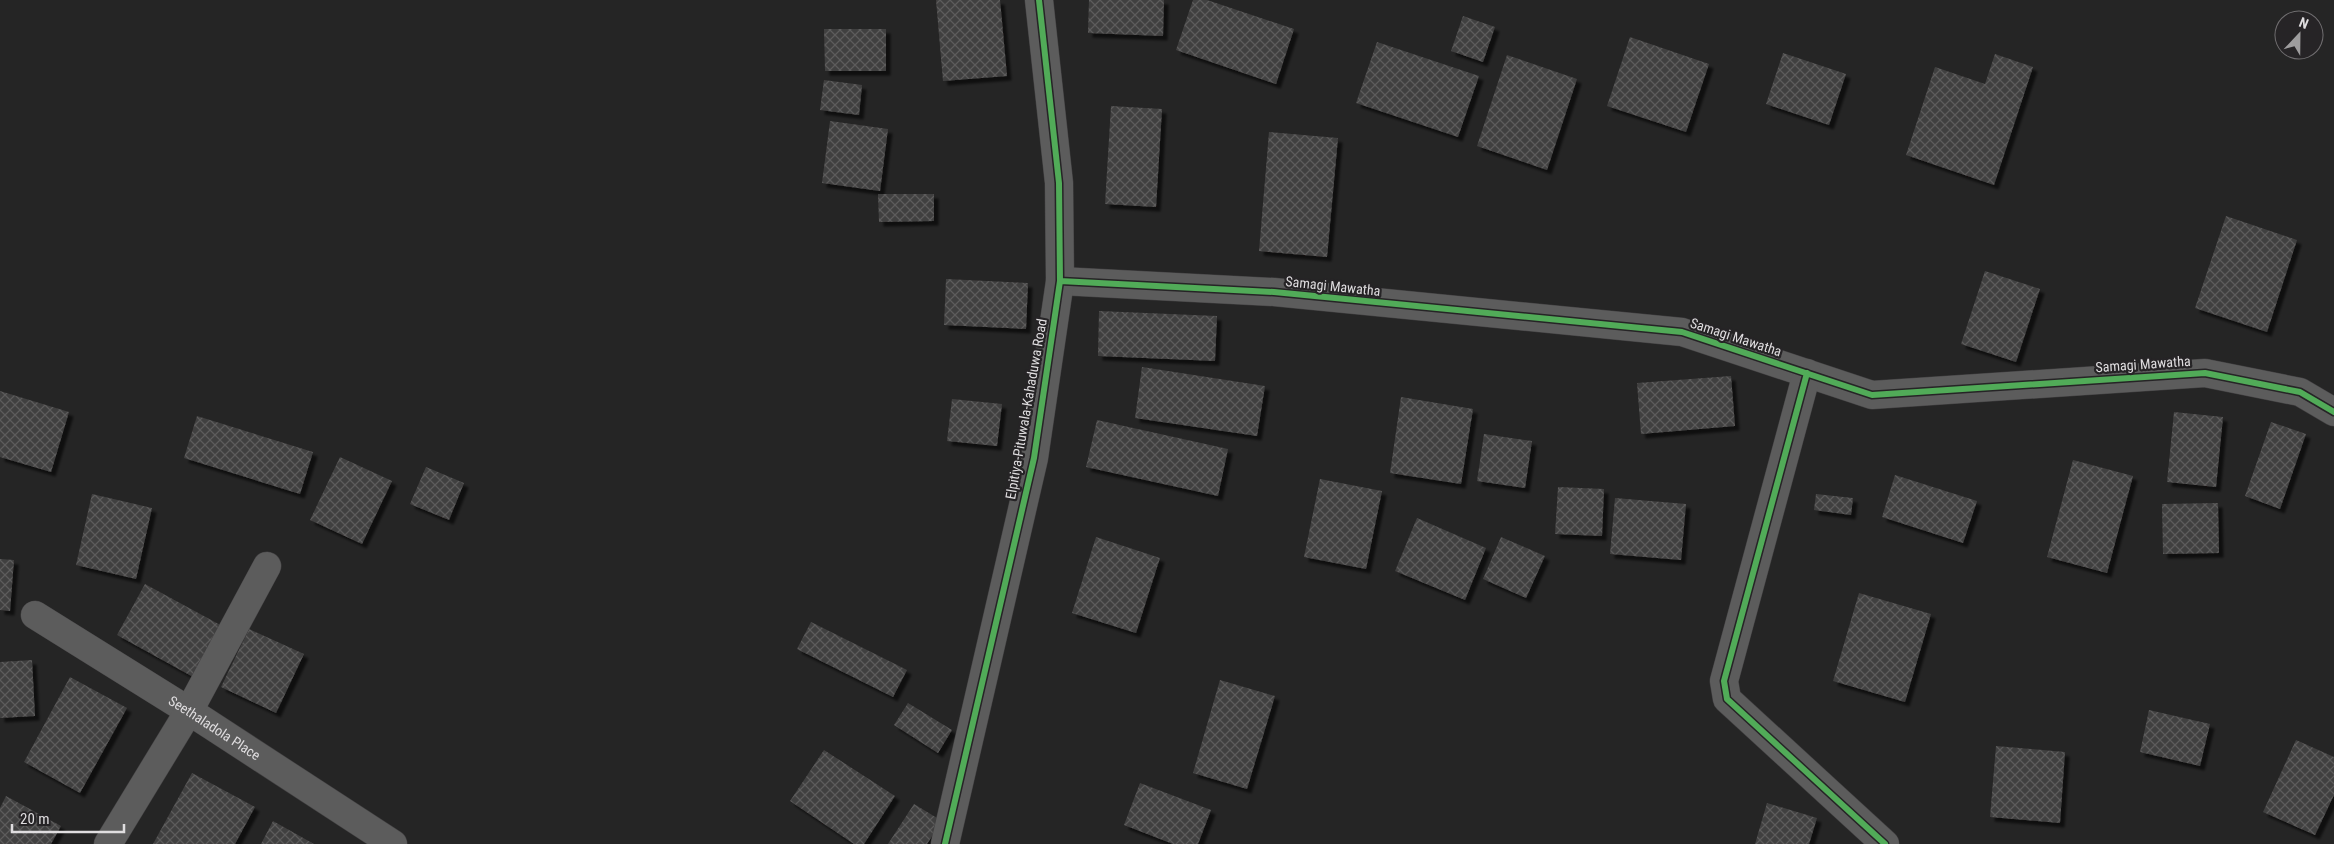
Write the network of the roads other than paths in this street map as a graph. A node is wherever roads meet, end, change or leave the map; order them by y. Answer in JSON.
{"nodes":[{"id":1,"x":1038,"y":0,"type":"edge"},
{"id":2,"x":1060,"y":281,"type":"junction"},
{"id":3,"x":1807,"y":373,"type":"junction"},
{"id":4,"x":2334,"y":412,"type":"edge"},
{"id":5,"x":267,"y":566,"type":"dead end"},
{"id":6,"x":35,"y":615,"type":"dead end"},
{"id":7,"x":189,"y":711,"type":"junction"},
{"id":8,"x":108,"y":844,"type":"edge"},
{"id":9,"x":393,"y":844,"type":"edge"},
{"id":10,"x":945,"y":844,"type":"edge"},
{"id":11,"x":1885,"y":844,"type":"edge"}],
"edges":[{"from":1,"to":2,"type":"street","name":"Elpitiya-Pituwala-Kahaduwa Road"},
{"from":2,"to":3,"type":"street","name":"Samagi Mawatha"},
{"from":2,"to":10,"type":"street","name":"Elpitiya-Pituwala-Kahaduwa Road"},
{"from":3,"to":4,"type":"street","name":"Samagi Mawatha"},
{"from":3,"to":11,"type":"street"},
{"from":5,"to":7,"type":"street"},
{"from":6,"to":7,"type":"street","name":"Seethaladola Place"},
{"from":7,"to":8,"type":"street"},
{"from":7,"to":9,"type":"street","name":"Seethaladola Place"}]}
